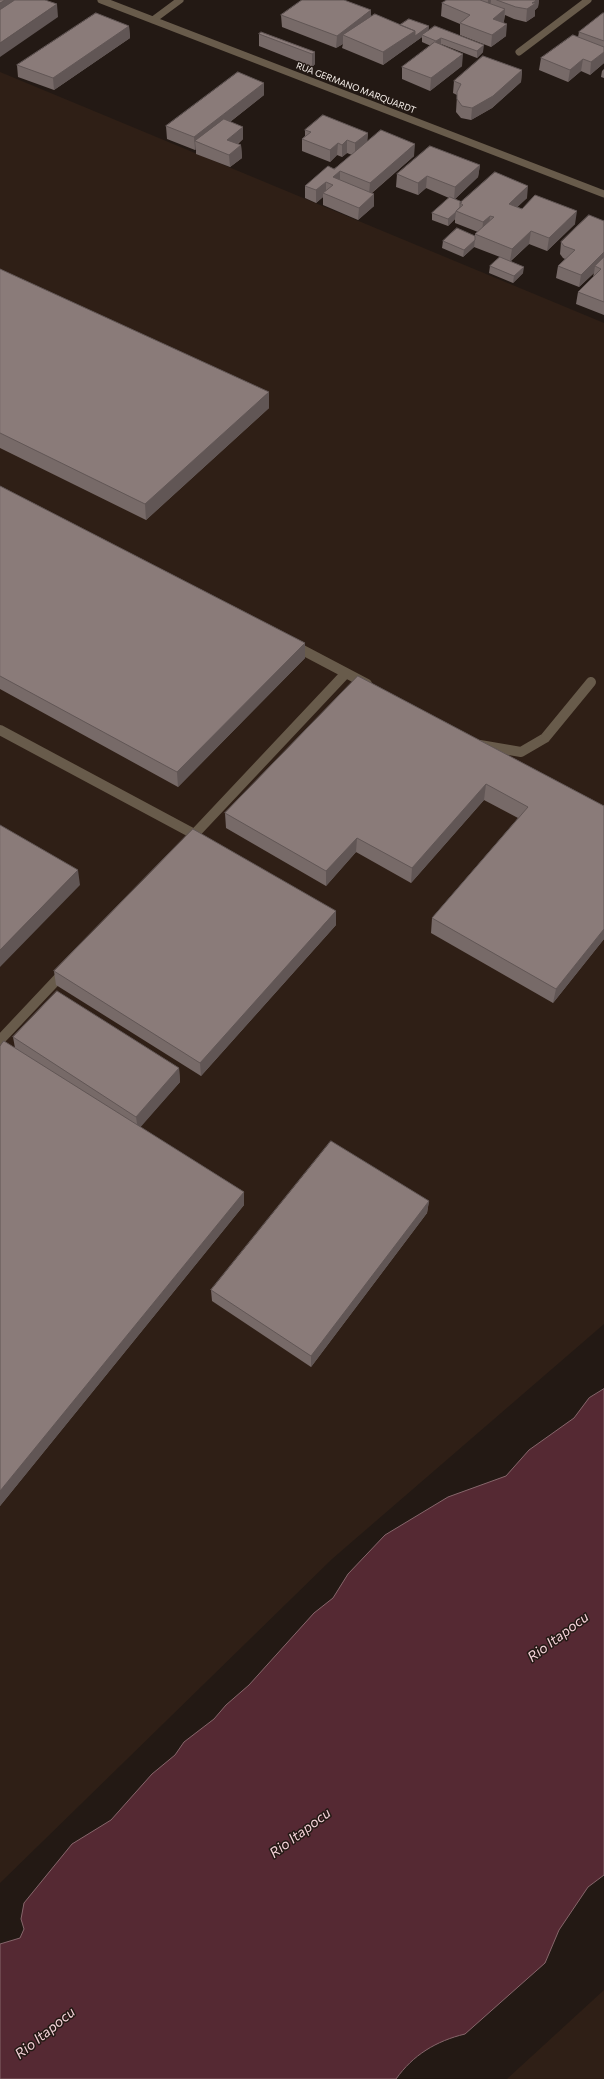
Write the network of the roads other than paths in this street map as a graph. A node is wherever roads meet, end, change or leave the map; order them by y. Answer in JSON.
{"nodes":[{"id":1,"x":101,"y":0,"type":"edge"},
{"id":2,"x":180,"y":0,"type":"edge"},
{"id":3,"x":588,"y":0,"type":"edge"},
{"id":4,"x":153,"y":20,"type":"junction"},
{"id":5,"x":519,"y":52,"type":"dead end"},
{"id":6,"x":604,"y":194,"type":"edge"},
{"id":7,"x":282,"y":640,"type":"edge"},
{"id":8,"x":346,"y":673,"type":"junction"},
{"id":9,"x":591,"y":682,"type":"dead end"},
{"id":10,"x":373,"y":688,"type":"edge"},
{"id":11,"x":0,"y":730,"type":"edge"},
{"id":12,"x":474,"y":742,"type":"edge"},
{"id":13,"x":194,"y":834,"type":"junction"},
{"id":14,"x":183,"y":846,"type":"edge"},
{"id":15,"x":70,"y":966,"type":"edge"},
{"id":16,"x":0,"y":1040,"type":"edge"}],
"edges":[{"from":1,"to":4,"type":"street","name":"RUA GERMANO MARQUARDT"},
{"from":2,"to":4,"type":"street"},
{"from":3,"to":5,"type":"street"},
{"from":4,"to":6,"type":"street","name":"RUA GERMANO MARQUARDT"},
{"from":7,"to":8,"type":"street"},
{"from":8,"to":10,"type":"street"},
{"from":8,"to":13,"type":"street"},
{"from":9,"to":12,"type":"street"},
{"from":11,"to":13,"type":"street"},
{"from":13,"to":14,"type":"street"},
{"from":15,"to":16,"type":"street"}]}
